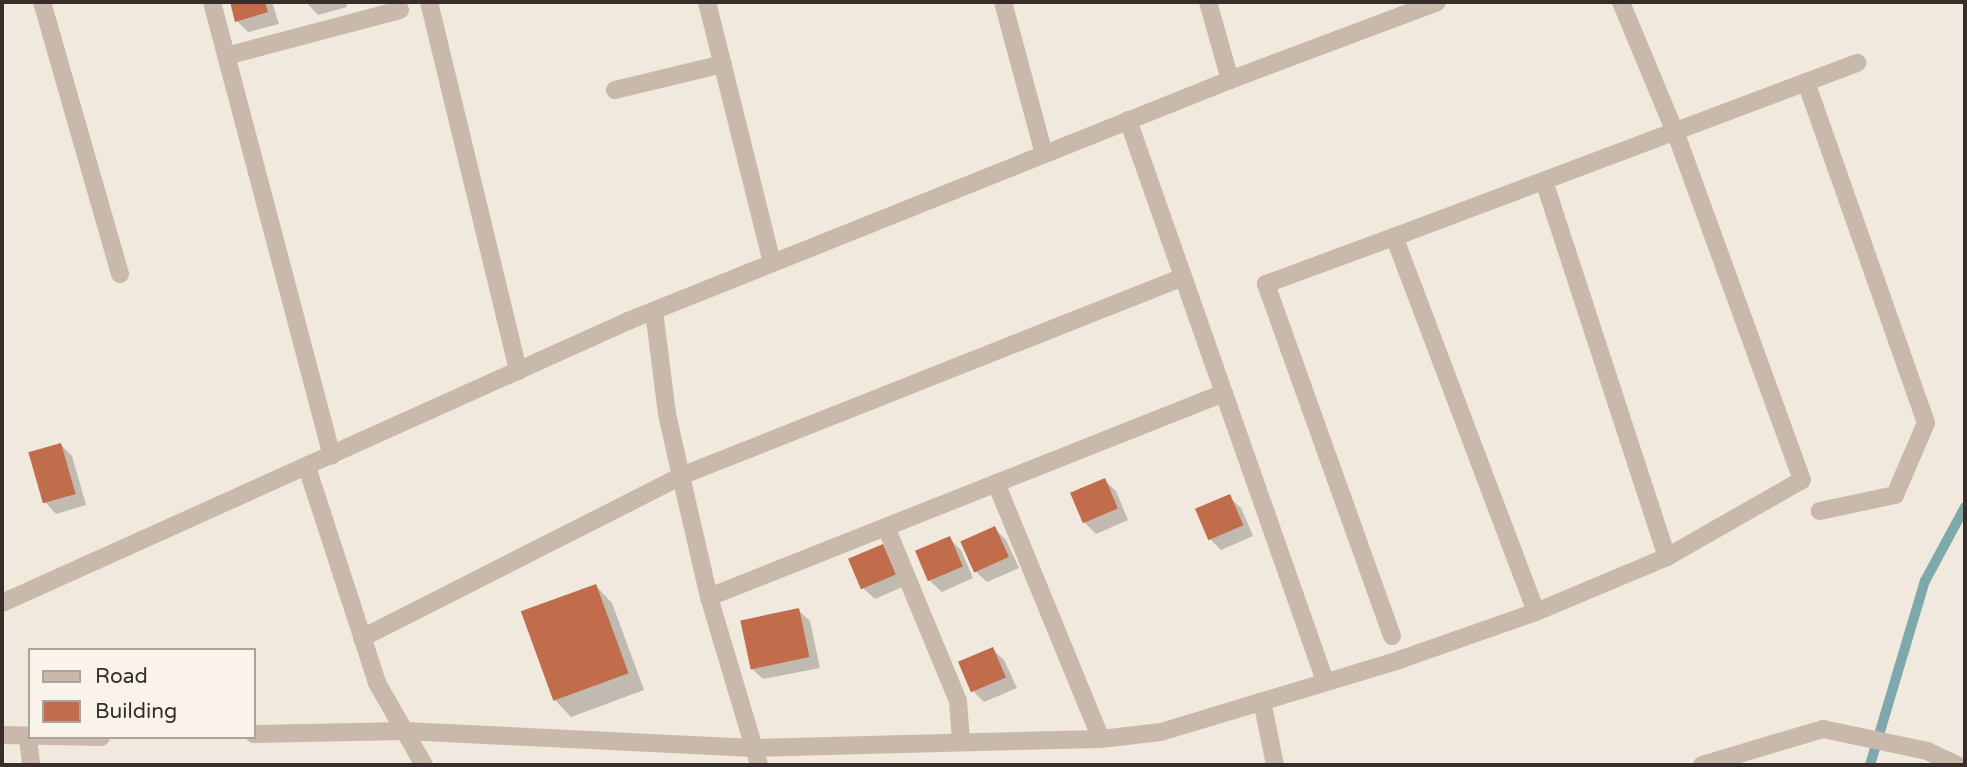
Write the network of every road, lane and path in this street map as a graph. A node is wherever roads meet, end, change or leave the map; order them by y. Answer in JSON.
{"nodes":[{"id":1,"x":42,"y":2,"type":"edge"},
{"id":2,"x":212,"y":2,"type":"edge"},
{"id":3,"x":429,"y":2,"type":"edge"},
{"id":4,"x":707,"y":2,"type":"edge"},
{"id":5,"x":1003,"y":2,"type":"edge"},
{"id":6,"x":1208,"y":2,"type":"edge"},
{"id":7,"x":1437,"y":2,"type":"edge"},
{"id":8,"x":1621,"y":2,"type":"edge"},
{"id":9,"x":400,"y":10,"type":"dead end"},
{"id":10,"x":226,"y":56,"type":"junction"},
{"id":11,"x":1857,"y":63,"type":"dead end"},
{"id":12,"x":723,"y":64,"type":"junction"},
{"id":13,"x":1230,"y":80,"type":"junction"},
{"id":14,"x":1806,"y":82,"type":"junction"},
{"id":15,"x":615,"y":90,"type":"dead end"},
{"id":16,"x":1128,"y":120,"type":"junction"},
{"id":17,"x":1674,"y":132,"type":"junction"},
{"id":18,"x":1044,"y":154,"type":"junction"},
{"id":19,"x":1544,"y":181,"type":"junction"},
{"id":20,"x":1394,"y":237,"type":"junction"},
{"id":21,"x":772,"y":263,"type":"junction"},
{"id":22,"x":120,"y":274,"type":"dead end"},
{"id":23,"x":1183,"y":277,"type":"junction"},
{"id":24,"x":654,"y":311,"type":"junction"},
{"id":25,"x":517,"y":372,"type":"junction"},
{"id":26,"x":1224,"y":393,"type":"junction"},
{"id":27,"x":332,"y":456,"type":"junction"},
{"id":28,"x":307,"y":467,"type":"junction"},
{"id":29,"x":681,"y":476,"type":"junction"},
{"id":30,"x":996,"y":483,"type":"junction"},
{"id":31,"x":1821,"y":511,"type":"dead end"},
{"id":32,"x":886,"y":527,"type":"junction"},
{"id":33,"x":1667,"y":557,"type":"junction"},
{"id":34,"x":709,"y":597,"type":"junction"},
{"id":35,"x":2,"y":603,"type":"edge"},
{"id":36,"x":1536,"y":612,"type":"junction"},
{"id":37,"x":1392,"y":636,"type":"dead end"},
{"id":38,"x":362,"y":638,"type":"junction"},
{"id":39,"x":1325,"y":681,"type":"junction"},
{"id":40,"x":1262,"y":701,"type":"junction"},
{"id":41,"x":405,"y":731,"type":"junction"},
{"id":42,"x":256,"y":734,"type":"edge"},
{"id":43,"x":2,"y":735,"type":"edge"},
{"id":44,"x":28,"y":739,"type":"joint"},
{"id":45,"x":1101,"y":739,"type":"junction"},
{"id":46,"x":961,"y":741,"type":"junction"},
{"id":47,"x":756,"y":757,"type":"edge"},
{"id":48,"x":31,"y":765,"type":"edge"},
{"id":49,"x":424,"y":765,"type":"edge"},
{"id":50,"x":1275,"y":765,"type":"edge"},
{"id":51,"x":1702,"y":765,"type":"edge"},
{"id":52,"x":1957,"y":765,"type":"edge"}],
"edges":[{"from":1,"to":22,"type":"street"},
{"from":2,"to":10,"type":"street"},
{"from":3,"to":25,"type":"street"},
{"from":4,"to":12,"type":"street"},
{"from":5,"to":18,"type":"street"},
{"from":6,"to":13,"type":"street"},
{"from":7,"to":13,"type":"street"},
{"from":8,"to":17,"type":"street"},
{"from":9,"to":10,"type":"street"},
{"from":10,"to":27,"type":"street"},
{"from":11,"to":14,"type":"street"},
{"from":12,"to":15,"type":"street"},
{"from":12,"to":21,"type":"street"},
{"from":13,"to":16,"type":"street"},
{"from":14,"to":17,"type":"street"},
{"from":14,"to":31,"type":"street"},
{"from":16,"to":18,"type":"street"},
{"from":16,"to":23,"type":"street"},
{"from":17,"to":19,"type":"street"},
{"from":17,"to":33,"type":"street"},
{"from":18,"to":21,"type":"street"},
{"from":19,"to":20,"type":"street"},
{"from":19,"to":33,"type":"street"},
{"from":20,"to":36,"type":"street"},
{"from":20,"to":37,"type":"street"},
{"from":21,"to":24,"type":"street"},
{"from":23,"to":26,"type":"street"},
{"from":23,"to":29,"type":"street"},
{"from":24,"to":25,"type":"street"},
{"from":24,"to":29,"type":"street"},
{"from":25,"to":27,"type":"street"},
{"from":26,"to":30,"type":"street"},
{"from":26,"to":39,"type":"street"},
{"from":27,"to":28,"type":"street"},
{"from":28,"to":35,"type":"street"},
{"from":28,"to":38,"type":"street"},
{"from":29,"to":34,"type":"street"},
{"from":29,"to":38,"type":"street"},
{"from":30,"to":32,"type":"street"},
{"from":30,"to":45,"type":"street"},
{"from":32,"to":34,"type":"street"},
{"from":32,"to":46,"type":"street"},
{"from":33,"to":36,"type":"street"},
{"from":34,"to":47,"type":"street"},
{"from":36,"to":39,"type":"street"},
{"from":38,"to":41,"type":"street"},
{"from":39,"to":40,"type":"street"},
{"from":40,"to":45,"type":"street"},
{"from":40,"to":50,"type":"street"},
{"from":41,"to":42,"type":"street"},
{"from":41,"to":47,"type":"street"},
{"from":41,"to":49,"type":"street"},
{"from":43,"to":44,"type":"street"},
{"from":44,"to":48,"type":"street"},
{"from":45,"to":46,"type":"street"},
{"from":46,"to":47,"type":"street"},
{"from":51,"to":52,"type":"street"}]}
